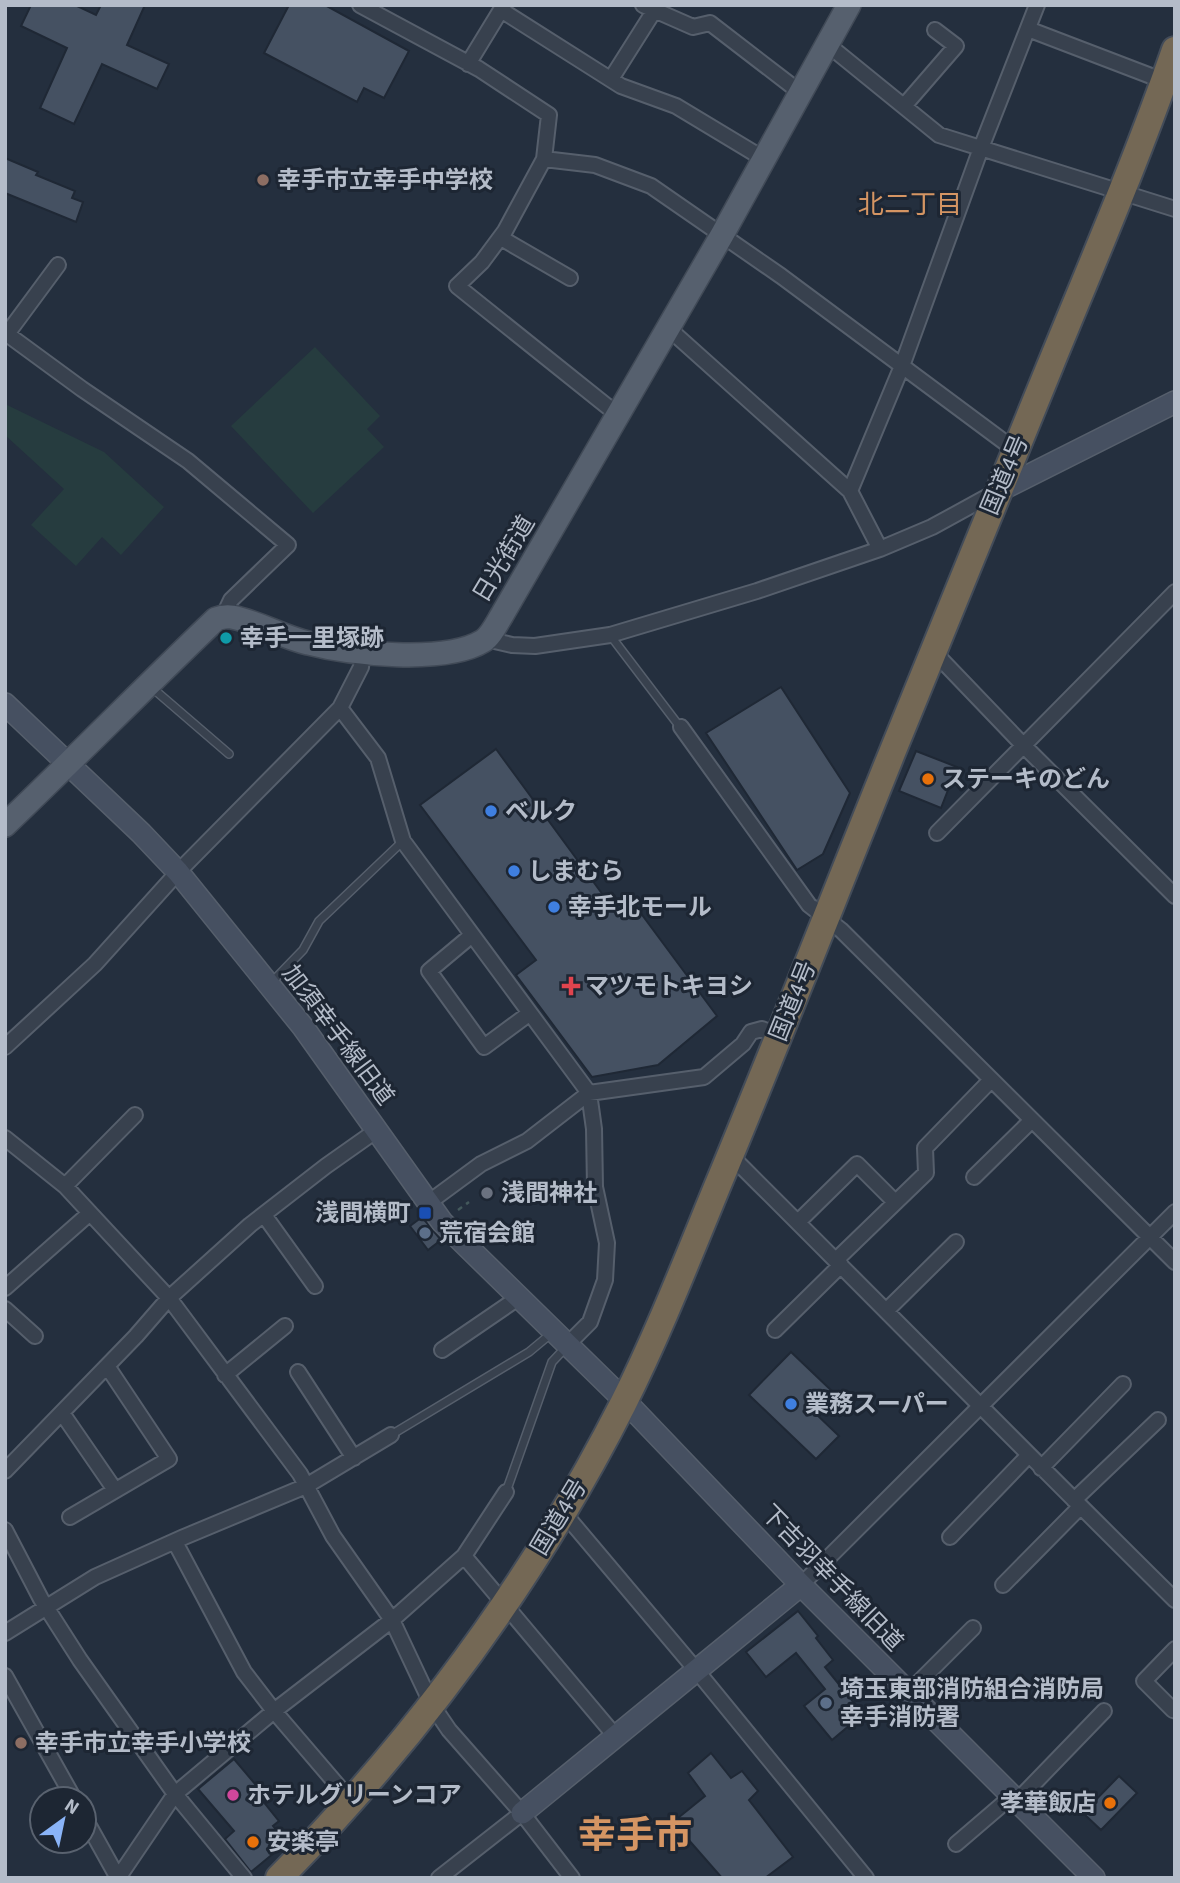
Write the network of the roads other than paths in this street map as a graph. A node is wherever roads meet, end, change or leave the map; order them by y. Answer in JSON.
{"nodes":[{"id":1,"x":360,"y":5,"type":"edge"},
{"id":2,"x":849,"y":5,"type":"edge"},
{"id":3,"x":1037,"y":5,"type":"edge"},
{"id":4,"x":502,"y":8,"type":"edge"},
{"id":5,"x":649,"y":8,"type":"edge"},
{"id":6,"x":1028,"y":29,"type":"junction"},
{"id":7,"x":935,"y":30,"type":"dead end"},
{"id":8,"x":827,"y":44,"type":"junction"},
{"id":9,"x":1175,"y":50,"type":"edge"},
{"id":10,"x":468,"y":64,"type":"junction"},
{"id":11,"x":611,"y":79,"type":"junction"},
{"id":12,"x":1164,"y":81,"type":"junction"},
{"id":13,"x":801,"y":93,"type":"junction"},
{"id":14,"x":904,"y":106,"type":"junction"},
{"id":15,"x":981,"y":148,"type":"junction"},
{"id":16,"x":544,"y":159,"type":"junction"},
{"id":17,"x":764,"y":159,"type":"junction"},
{"id":18,"x":1122,"y":192,"type":"junction"},
{"id":19,"x":1175,"y":209,"type":"edge"},
{"id":20,"x":722,"y":235,"type":"junction"},
{"id":21,"x":501,"y":238,"type":"junction"},
{"id":22,"x":58,"y":265,"type":"dead end"},
{"id":23,"x":570,"y":278,"type":"dead end"},
{"id":24,"x":668,"y":328,"type":"junction"},
{"id":25,"x":6,"y":334,"type":"edge"},
{"id":26,"x":902,"y":366,"type":"junction"},
{"id":27,"x":1175,"y":401,"type":"edge"},
{"id":28,"x":618,"y":415,"type":"junction"},
{"id":29,"x":1016,"y":450,"type":"junction"},
{"id":30,"x":850,"y":491,"type":"junction"},
{"id":31,"x":998,"y":491,"type":"junction"},
{"id":32,"x":880,"y":549,"type":"junction"},
{"id":33,"x":1175,"y":592,"type":"edge"},
{"id":34,"x":223,"y":617,"type":"junction"},
{"id":35,"x":610,"y":635,"type":"junction"},
{"id":36,"x":486,"y":639,"type":"junction"},
{"id":37,"x":933,"y":651,"type":"junction"},
{"id":38,"x":363,"y":652,"type":"junction"},
{"id":39,"x":148,"y":684,"type":"junction"},
{"id":40,"x":5,"y":704,"type":"edge"},
{"id":41,"x":340,"y":708,"type":"junction"},
{"id":42,"x":681,"y":727,"type":"joint"},
{"id":43,"x":1024,"y":746,"type":"junction"},
{"id":44,"x":229,"y":754,"type":"dead end"},
{"id":45,"x":68,"y":765,"type":"junction"},
{"id":46,"x":5,"y":825,"type":"edge"},
{"id":47,"x":937,"y":832,"type":"dead end"},
{"id":48,"x":403,"y":841,"type":"junction"},
{"id":49,"x":178,"y":872,"type":"junction"},
{"id":50,"x":1175,"y":896,"type":"edge"},
{"id":51,"x":825,"y":918,"type":"junction"},
{"id":52,"x":472,"y":935,"type":"junction"},
{"id":53,"x":269,"y":985,"type":"junction"},
{"id":54,"x":530,"y":1013,"type":"junction"},
{"id":55,"x":779,"y":1036,"type":"junction"},
{"id":56,"x":5,"y":1047,"type":"edge"},
{"id":57,"x":991,"y":1080,"type":"junction"},
{"id":58,"x":589,"y":1093,"type":"junction"},
{"id":59,"x":135,"y":1115,"type":"dead end"},
{"id":60,"x":1032,"y":1120,"type":"junction"},
{"id":61,"x":377,"y":1130,"type":"junction"},
{"id":62,"x":5,"y":1138,"type":"edge"},
{"id":63,"x":730,"y":1155,"type":"junction"},
{"id":64,"x":974,"y":1177,"type":"dead end"},
{"id":65,"x":65,"y":1186,"type":"junction"},
{"id":66,"x":895,"y":1202,"type":"junction"},
{"id":67,"x":428,"y":1203,"type":"junction"},
{"id":68,"x":1175,"y":1212,"type":"edge"},
{"id":69,"x":90,"y":1213,"type":"junction"},
{"id":70,"x":264,"y":1214,"type":"junction"},
{"id":71,"x":797,"y":1222,"type":"junction"},
{"id":72,"x":1149,"y":1237,"type":"junction"},
{"id":73,"x":956,"y":1242,"type":"dead end"},
{"id":74,"x":1175,"y":1262,"type":"edge"},
{"id":75,"x":838,"y":1263,"type":"junction"},
{"id":76,"x":315,"y":1286,"type":"dead end"},
{"id":77,"x":5,"y":1288,"type":"edge"},
{"id":78,"x":169,"y":1298,"type":"junction"},
{"id":79,"x":518,"y":1298,"type":"junction"},
{"id":80,"x":5,"y":1309,"type":"edge"},
{"id":81,"x":886,"y":1311,"type":"junction"},
{"id":82,"x":285,"y":1326,"type":"dead end"},
{"id":83,"x":775,"y":1330,"type":"dead end"},
{"id":84,"x":35,"y":1336,"type":"dead end"},
{"id":85,"x":560,"y":1338,"type":"junction"},
{"id":86,"x":442,"y":1350,"type":"dead end"},
{"id":87,"x":107,"y":1366,"type":"junction"},
{"id":88,"x":298,"y":1372,"type":"dead end"},
{"id":89,"x":225,"y":1375,"type":"junction"},
{"id":90,"x":1123,"y":1384,"type":"dead end"},
{"id":91,"x":625,"y":1401,"type":"junction"},
{"id":92,"x":979,"y":1406,"type":"junction"},
{"id":93,"x":62,"y":1413,"type":"junction"},
{"id":94,"x":1158,"y":1420,"type":"dead end"},
{"id":95,"x":391,"y":1435,"type":"joint"},
{"id":96,"x":1029,"y":1455,"type":"junction"},
{"id":97,"x":354,"y":1458,"type":"junction"},
{"id":98,"x":1041,"y":1468,"type":"junction"},
{"id":99,"x":5,"y":1471,"type":"edge"},
{"id":100,"x":306,"y":1486,"type":"junction"},
{"id":101,"x":114,"y":1490,"type":"junction"},
{"id":102,"x":506,"y":1492,"type":"joint"},
{"id":103,"x":1077,"y":1504,"type":"junction"},
{"id":104,"x":563,"y":1512,"type":"junction"},
{"id":105,"x":70,"y":1517,"type":"dead end"},
{"id":106,"x":5,"y":1530,"type":"edge"},
{"id":107,"x":950,"y":1537,"type":"dead end"},
{"id":108,"x":175,"y":1542,"type":"junction"},
{"id":109,"x":464,"y":1556,"type":"junction"},
{"id":110,"x":802,"y":1585,"type":"junction"},
{"id":111,"x":1003,"y":1585,"type":"dead end"},
{"id":112,"x":1175,"y":1600,"type":"edge"},
{"id":113,"x":504,"y":1605,"type":"junction"},
{"id":114,"x":47,"y":1608,"type":"junction"},
{"id":115,"x":391,"y":1619,"type":"junction"},
{"id":116,"x":972,"y":1629,"type":"dead end"},
{"id":117,"x":5,"y":1633,"type":"edge"},
{"id":118,"x":1175,"y":1649,"type":"edge"},
{"id":119,"x":697,"y":1671,"type":"junction"},
{"id":120,"x":5,"y":1676,"type":"edge"},
{"id":121,"x":908,"y":1693,"type":"junction"},
{"id":122,"x":432,"y":1705,"type":"junction"},
{"id":123,"x":1175,"y":1709,"type":"edge"},
{"id":124,"x":274,"y":1711,"type":"junction"},
{"id":125,"x":1104,"y":1711,"type":"dead end"},
{"id":126,"x":616,"y":1737,"type":"junction"},
{"id":127,"x":66,"y":1785,"type":"edge"},
{"id":128,"x":175,"y":1794,"type":"junction"},
{"id":129,"x":1014,"y":1798,"type":"junction"},
{"id":130,"x":351,"y":1801,"type":"junction"},
{"id":131,"x":522,"y":1813,"type":"junction"},
{"id":132,"x":98,"y":1842,"type":"edge"},
{"id":133,"x":956,"y":1844,"type":"dead end"},
{"id":134,"x":862,"y":1876,"type":"edge"},
{"id":135,"x":118,"y":1878,"type":"edge"},
{"id":136,"x":244,"y":1878,"type":"edge"},
{"id":137,"x":279,"y":1878,"type":"edge"},
{"id":138,"x":439,"y":1878,"type":"edge"},
{"id":139,"x":572,"y":1878,"type":"edge"},
{"id":140,"x":1094,"y":1878,"type":"edge"}],
"edges":[{"from":1,"to":10,"type":"street"},
{"from":2,"to":8,"type":"main road","name":"日光街道"},
{"from":3,"to":6,"type":"street"},
{"from":4,"to":10,"type":"street"},
{"from":4,"to":11,"type":"street"},
{"from":5,"to":11,"type":"street"},
{"from":5,"to":13,"type":"street"},
{"from":6,"to":12,"type":"street"},
{"from":6,"to":15,"type":"street"},
{"from":7,"to":14,"type":"street"},
{"from":8,"to":13,"type":"main road","name":"日光街道"},
{"from":8,"to":14,"type":"street"},
{"from":9,"to":12,"type":"highway","name":"国道4号"},
{"from":10,"to":16,"type":"street"},
{"from":11,"to":17,"type":"street"},
{"from":12,"to":18,"type":"highway","name":"国道4号"},
{"from":13,"to":17,"type":"main road","name":"日光街道"},
{"from":14,"to":15,"type":"street"},
{"from":15,"to":18,"type":"street"},
{"from":15,"to":26,"type":"street"},
{"from":16,"to":20,"type":"street"},
{"from":16,"to":21,"type":"street"},
{"from":17,"to":20,"type":"main road","name":"日光街道"},
{"from":18,"to":19,"type":"street"},
{"from":18,"to":29,"type":"highway","name":"国道4号"},
{"from":20,"to":24,"type":"main road","name":"日光街道"},
{"from":20,"to":26,"type":"street"},
{"from":21,"to":23,"type":"street"},
{"from":21,"to":28,"type":"street"},
{"from":22,"to":25,"type":"street"},
{"from":24,"to":28,"type":"main road","name":"日光街道"},
{"from":24,"to":30,"type":"street"},
{"from":25,"to":34,"type":"street"},
{"from":26,"to":29,"type":"street"},
{"from":26,"to":30,"type":"street"},
{"from":27,"to":31,"type":"street"},
{"from":28,"to":36,"type":"main road","name":"日光街道"},
{"from":29,"to":31,"type":"highway","name":"国道4号"},
{"from":30,"to":32,"type":"street"},
{"from":31,"to":32,"type":"street"},
{"from":31,"to":37,"type":"highway","name":"国道4号"},
{"from":32,"to":35,"type":"street"},
{"from":33,"to":43,"type":"street"},
{"from":34,"to":38,"type":"main road","name":"日光街道"},
{"from":34,"to":39,"type":"main road"},
{"from":35,"to":36,"type":"street"},
{"from":35,"to":42,"type":"lane"},
{"from":36,"to":38,"type":"main road","name":"日光街道"},
{"from":37,"to":43,"type":"street"},
{"from":37,"to":51,"type":"highway","name":"国道4号"},
{"from":38,"to":41,"type":"street"},
{"from":39,"to":44,"type":"lane"},
{"from":39,"to":45,"type":"main road"},
{"from":40,"to":45,"type":"street","name":"加須幸手線旧道"},
{"from":41,"to":48,"type":"street"},
{"from":41,"to":49,"type":"street"},
{"from":42,"to":51,"type":"street"},
{"from":43,"to":47,"type":"street"},
{"from":43,"to":50,"type":"street"},
{"from":45,"to":46,"type":"main road"},
{"from":45,"to":49,"type":"street","name":"加須幸手線旧道"},
{"from":48,"to":52,"type":"street"},
{"from":48,"to":53,"type":"lane"},
{"from":49,"to":53,"type":"street","name":"加須幸手線旧道"},
{"from":49,"to":56,"type":"street"},
{"from":51,"to":55,"type":"highway","name":"国道4号"},
{"from":51,"to":57,"type":"street"},
{"from":52,"to":54,"type":"street"},
{"from":52,"to":54,"type":"street"},
{"from":53,"to":61,"type":"street","name":"加須幸手線旧道"},
{"from":54,"to":58,"type":"street"},
{"from":55,"to":58,"type":"street"},
{"from":55,"to":63,"type":"highway","name":"国道4号"},
{"from":57,"to":60,"type":"street"},
{"from":57,"to":66,"type":"street"},
{"from":58,"to":67,"type":"street"},
{"from":58,"to":85,"type":"street"},
{"from":59,"to":65,"type":"street"},
{"from":60,"to":64,"type":"street"},
{"from":60,"to":72,"type":"street"},
{"from":61,"to":67,"type":"street","name":"加須幸手線旧道"},
{"from":61,"to":70,"type":"street"},
{"from":62,"to":65,"type":"street"},
{"from":63,"to":71,"type":"street"},
{"from":63,"to":91,"type":"highway","name":"国道4号"},
{"from":65,"to":69,"type":"street"},
{"from":66,"to":71,"type":"street"},
{"from":66,"to":75,"type":"street"},
{"from":67,"to":79,"type":"street","name":"加須幸手線旧道"},
{"from":68,"to":72,"type":"street"},
{"from":69,"to":77,"type":"street"},
{"from":69,"to":78,"type":"street"},
{"from":70,"to":76,"type":"street"},
{"from":70,"to":78,"type":"street"},
{"from":71,"to":75,"type":"street"},
{"from":72,"to":74,"type":"street"},
{"from":72,"to":92,"type":"street"},
{"from":73,"to":81,"type":"street"},
{"from":75,"to":81,"type":"street"},
{"from":75,"to":83,"type":"street"},
{"from":78,"to":87,"type":"street"},
{"from":78,"to":89,"type":"street"},
{"from":79,"to":85,"type":"street","name":"加須幸手線旧道"},
{"from":79,"to":86,"type":"street"},
{"from":80,"to":84,"type":"street"},
{"from":81,"to":92,"type":"street"},
{"from":82,"to":89,"type":"street"},
{"from":85,"to":91,"type":"street","name":"加須幸手線旧道"},
{"from":85,"to":95,"type":"lane"},
{"from":85,"to":102,"type":"lane"},
{"from":87,"to":93,"type":"street"},
{"from":87,"to":101,"type":"street"},
{"from":88,"to":97,"type":"street"},
{"from":89,"to":100,"type":"street"},
{"from":90,"to":98,"type":"street"},
{"from":91,"to":104,"type":"highway","name":"国道4号"},
{"from":91,"to":110,"type":"street","name":"下吉羽幸手線旧道"},
{"from":92,"to":96,"type":"street"},
{"from":92,"to":110,"type":"street"},
{"from":93,"to":99,"type":"street"},
{"from":93,"to":101,"type":"street"},
{"from":94,"to":103,"type":"street"},
{"from":95,"to":97,"type":"street"},
{"from":96,"to":98,"type":"street"},
{"from":96,"to":107,"type":"street"},
{"from":97,"to":100,"type":"street"},
{"from":98,"to":103,"type":"street"},
{"from":100,"to":108,"type":"street"},
{"from":100,"to":115,"type":"street"},
{"from":101,"to":105,"type":"street"},
{"from":102,"to":109,"type":"street"},
{"from":103,"to":111,"type":"street"},
{"from":103,"to":112,"type":"street"},
{"from":104,"to":113,"type":"highway","name":"国道4号"},
{"from":104,"to":119,"type":"street"},
{"from":106,"to":114,"type":"street"},
{"from":108,"to":114,"type":"street"},
{"from":108,"to":124,"type":"street"},
{"from":109,"to":113,"type":"street"},
{"from":109,"to":115,"type":"street"},
{"from":110,"to":119,"type":"street"},
{"from":110,"to":121,"type":"street","name":"下吉羽幸手線旧道"},
{"from":113,"to":122,"type":"highway","name":"国道4号"},
{"from":113,"to":126,"type":"street"},
{"from":114,"to":117,"type":"street"},
{"from":114,"to":128,"type":"street"},
{"from":115,"to":122,"type":"street"},
{"from":115,"to":124,"type":"street"},
{"from":116,"to":121,"type":"street"},
{"from":118,"to":123,"type":"street"},
{"from":119,"to":126,"type":"street"},
{"from":119,"to":134,"type":"street"},
{"from":120,"to":127,"type":"street"},
{"from":121,"to":129,"type":"street","name":"下吉羽幸手線旧道"},
{"from":122,"to":130,"type":"highway","name":"国道4号"},
{"from":122,"to":131,"type":"street"},
{"from":124,"to":128,"type":"street"},
{"from":124,"to":130,"type":"street"},
{"from":125,"to":129,"type":"street"},
{"from":126,"to":131,"type":"street"},
{"from":128,"to":135,"type":"street"},
{"from":128,"to":136,"type":"street"},
{"from":129,"to":133,"type":"street"},
{"from":129,"to":140,"type":"street","name":"下吉羽幸手線旧道"},
{"from":130,"to":137,"type":"highway","name":"国道4号"},
{"from":131,"to":138,"type":"street"},
{"from":131,"to":139,"type":"street"},
{"from":132,"to":135,"type":"street"}]}
